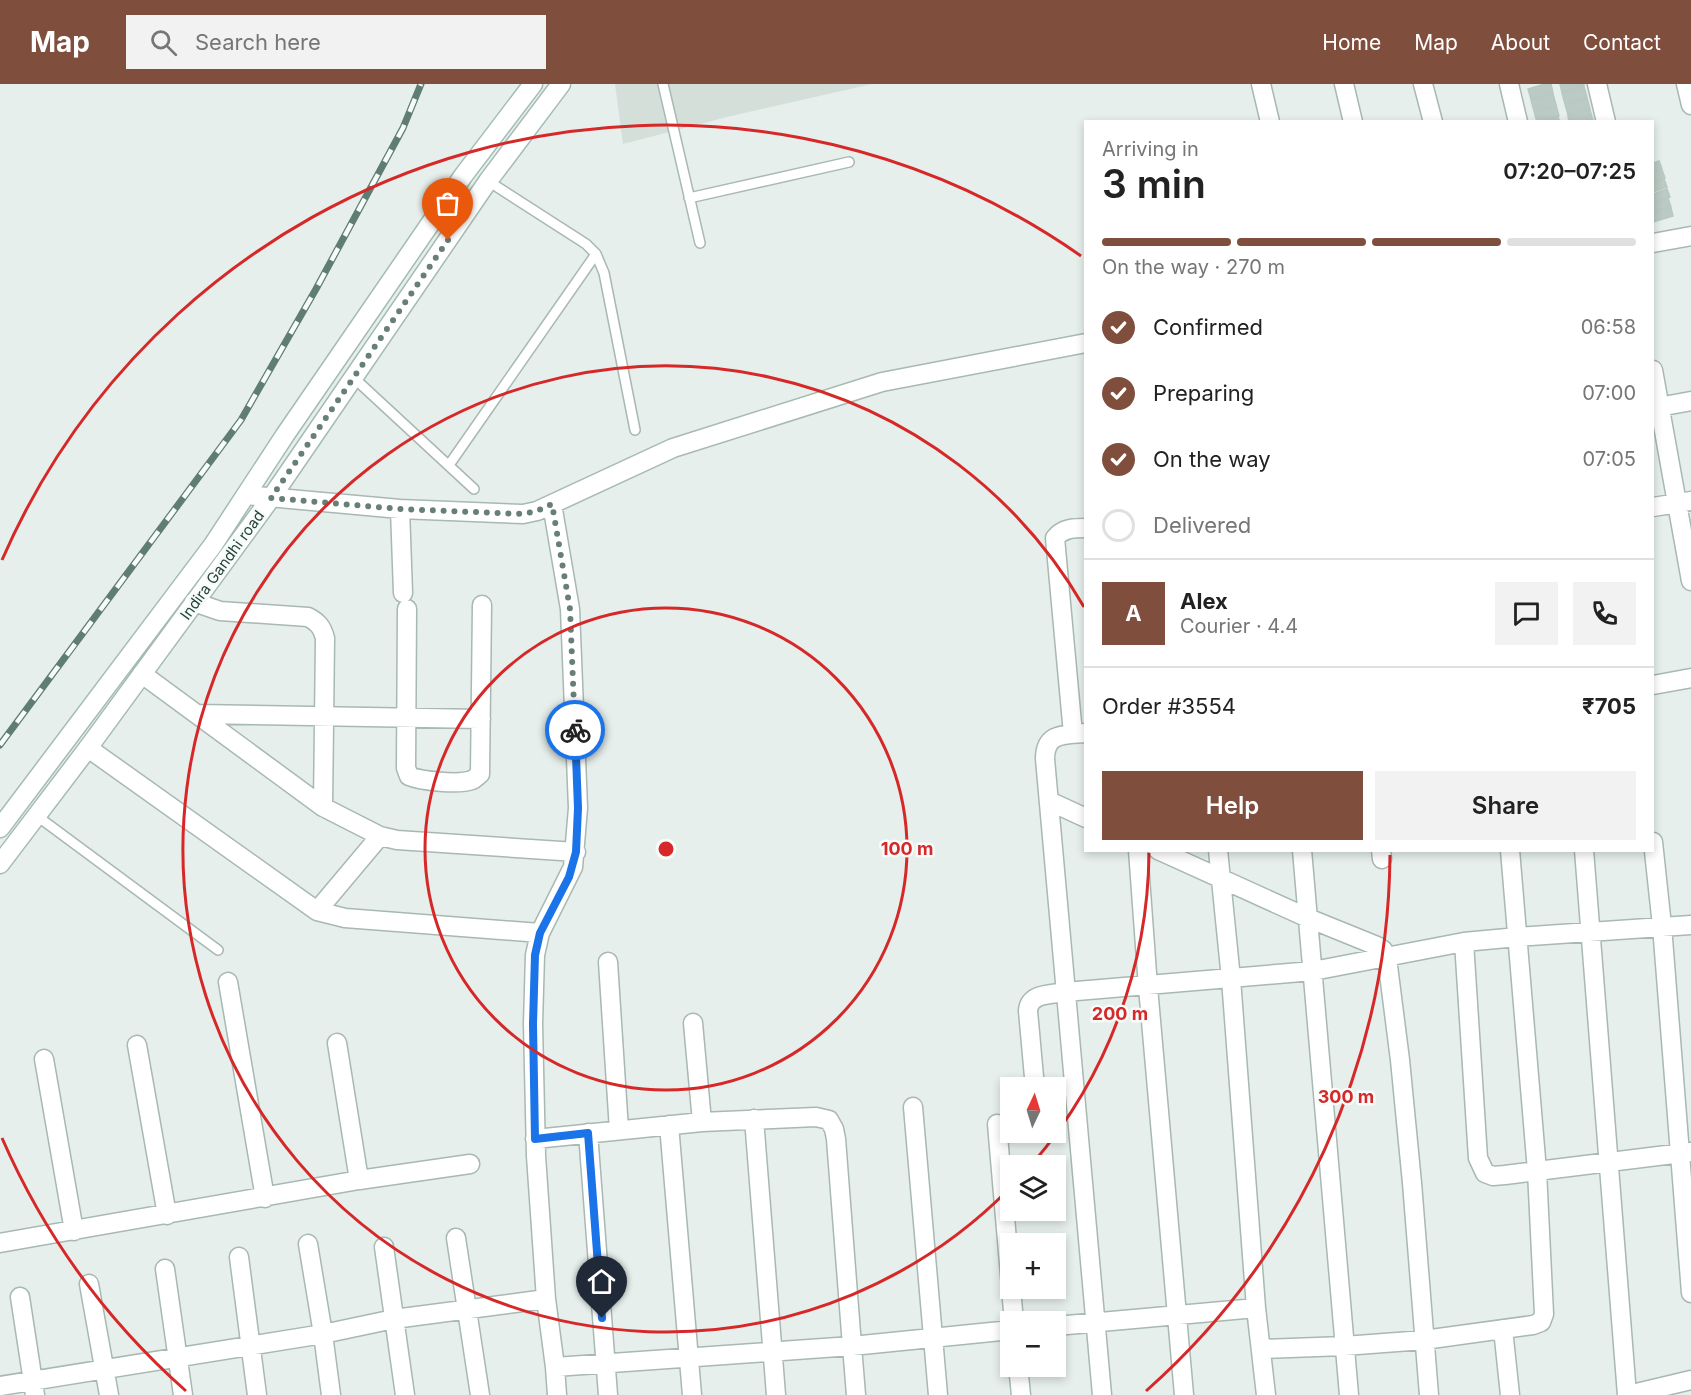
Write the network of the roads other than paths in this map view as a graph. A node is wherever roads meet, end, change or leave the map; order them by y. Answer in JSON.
{"nodes":[{"id":1,"x":533,"y":84,"type":"edge"},
{"id":2,"x":561,"y":84,"type":"edge"},
{"id":3,"x":663,"y":84,"type":"edge"},
{"id":4,"x":1261,"y":84,"type":"edge"},
{"id":5,"x":1344,"y":84,"type":"edge"},
{"id":6,"x":1423,"y":84,"type":"edge"},
{"id":7,"x":1509,"y":84,"type":"edge"},
{"id":8,"x":1597,"y":84,"type":"edge"},
{"id":9,"x":1686,"y":84,"type":"edge"},
{"id":10,"x":1691,"y":105,"type":"edge"},
{"id":11,"x":1270,"y":120,"type":"edge"},
{"id":12,"x":1353,"y":120,"type":"edge"},
{"id":13,"x":1432,"y":120,"type":"edge"},
{"id":14,"x":1518,"y":120,"type":"edge"},
{"id":15,"x":1606,"y":120,"type":"edge"},
{"id":16,"x":849,"y":162,"type":"dead end"},
{"id":17,"x":488,"y":181,"type":"junction"},
{"id":18,"x":689,"y":198,"type":"junction"},
{"id":19,"x":1691,"y":236,"type":"edge"},
{"id":20,"x":700,"y":243,"type":"dead end"},
{"id":21,"x":1654,"y":243,"type":"edge"},
{"id":22,"x":596,"y":254,"type":"junction"},
{"id":23,"x":1084,"y":344,"type":"edge"},
{"id":24,"x":354,"y":378,"type":"junction"},
{"id":25,"x":1654,"y":382,"type":"edge"},
{"id":26,"x":1691,"y":401,"type":"edge"},
{"id":27,"x":1656,"y":407,"type":"edge"},
{"id":28,"x":635,"y":430,"type":"dead end"},
{"id":29,"x":449,"y":465,"type":"junction"},
{"id":30,"x":474,"y":489,"type":"dead end"},
{"id":31,"x":246,"y":495,"type":"junction"},
{"id":32,"x":271,"y":498,"type":"junction"},
{"id":33,"x":1684,"y":502,"type":"edge"},
{"id":34,"x":552,"y":504,"type":"junction"},
{"id":35,"x":1654,"y":507,"type":"edge"},
{"id":36,"x":400,"y":509,"type":"junction"},
{"id":37,"x":1084,"y":528,"type":"edge"},
{"id":38,"x":1691,"y":581,"type":"edge"},
{"id":39,"x":194,"y":602,"type":"junction"},
{"id":40,"x":482,"y":605,"type":"dead end"},
{"id":41,"x":142,"y":674,"type":"junction"},
{"id":42,"x":1691,"y":678,"type":"edge"},
{"id":43,"x":1654,"y":685,"type":"edge"},
{"id":44,"x":197,"y":714,"type":"junction"},
{"id":45,"x":324,"y":715,"type":"junction"},
{"id":46,"x":407,"y":717,"type":"junction"},
{"id":47,"x":481,"y":719,"type":"junction"},
{"id":48,"x":1080,"y":734,"type":"edge"},
{"id":49,"x":88,"y":748,"type":"junction"},
{"id":50,"x":1048,"y":801,"type":"junction"},
{"id":51,"x":323,"y":807,"type":"junction"},
{"id":52,"x":37,"y":816,"type":"junction"},
{"id":53,"x":1084,"y":817,"type":"edge"},
{"id":54,"x":0,"y":828,"type":"edge"},
{"id":55,"x":380,"y":836,"type":"junction"},
{"id":56,"x":1654,"y":851,"type":"edge"},
{"id":57,"x":576,"y":852,"type":"junction"},
{"id":58,"x":1138,"y":852,"type":"edge"},
{"id":59,"x":1162,"y":852,"type":"edge"},
{"id":60,"x":1218,"y":852,"type":"edge"},
{"id":61,"x":1302,"y":852,"type":"edge"},
{"id":62,"x":1510,"y":852,"type":"edge"},
{"id":63,"x":1584,"y":852,"type":"edge"},
{"id":64,"x":0,"y":864,"type":"edge"},
{"id":65,"x":1221,"y":879,"type":"junction"},
{"id":66,"x":317,"y":911,"type":"junction"},
{"id":67,"x":1308,"y":918,"type":"junction"},
{"id":68,"x":1691,"y":925,"type":"edge"},
{"id":69,"x":1662,"y":926,"type":"junction"},
{"id":70,"x":1590,"y":931,"type":"junction"},
{"id":71,"x":540,"y":933,"type":"junction"},
{"id":72,"x":1518,"y":937,"type":"junction"},
{"id":73,"x":1464,"y":942,"type":"junction"},
{"id":74,"x":218,"y":950,"type":"dead end"},
{"id":75,"x":1387,"y":958,"type":"junction"},
{"id":76,"x":608,"y":962,"type":"dead end"},
{"id":77,"x":1313,"y":971,"type":"junction"},
{"id":78,"x":1231,"y":979,"type":"junction"},
{"id":79,"x":228,"y":982,"type":"dead end"},
{"id":80,"x":1148,"y":987,"type":"junction"},
{"id":81,"x":1065,"y":992,"type":"junction"},
{"id":82,"x":693,"y":1023,"type":"dead end"},
{"id":83,"x":338,"y":1043,"type":"dead end"},
{"id":84,"x":137,"y":1045,"type":"dead end"},
{"id":85,"x":44,"y":1059,"type":"dead end"},
{"id":86,"x":1034,"y":1077,"type":"edge"},
{"id":87,"x":913,"y":1107,"type":"dead end"},
{"id":88,"x":754,"y":1119,"type":"junction"},
{"id":89,"x":702,"y":1122,"type":"junction"},
{"id":90,"x":997,"y":1124,"type":"dead end"},
{"id":91,"x":669,"y":1125,"type":"junction"},
{"id":92,"x":619,"y":1130,"type":"junction"},
{"id":93,"x":588,"y":1133,"type":"junction"},
{"id":94,"x":535,"y":1139,"type":"junction"},
{"id":95,"x":1686,"y":1152,"type":"edge"},
{"id":96,"x":1608,"y":1161,"type":"junction"},
{"id":97,"x":470,"y":1164,"type":"dead end"},
{"id":98,"x":1537,"y":1171,"type":"junction"},
{"id":99,"x":359,"y":1180,"type":"junction"},
{"id":100,"x":265,"y":1198,"type":"junction"},
{"id":101,"x":167,"y":1215,"type":"junction"},
{"id":102,"x":74,"y":1231,"type":"junction"},
{"id":103,"x":1006,"y":1233,"type":"edge"},
{"id":104,"x":456,"y":1238,"type":"dead end"},
{"id":105,"x":0,"y":1243,"type":"edge"},
{"id":106,"x":308,"y":1244,"type":"dead end"},
{"id":107,"x":384,"y":1248,"type":"dead end"},
{"id":108,"x":238,"y":1257,"type":"dead end"},
{"id":109,"x":165,"y":1269,"type":"dead end"},
{"id":110,"x":89,"y":1284,"type":"dead end"},
{"id":111,"x":1691,"y":1293,"type":"edge"},
{"id":112,"x":20,"y":1297,"type":"dead end"},
{"id":113,"x":546,"y":1299,"type":"junction"},
{"id":114,"x":1256,"y":1308,"type":"junction"},
{"id":115,"x":468,"y":1310,"type":"junction"},
{"id":116,"x":1178,"y":1314,"type":"junction"},
{"id":117,"x":394,"y":1319,"type":"junction"},
{"id":118,"x":1096,"y":1321,"type":"junction"},
{"id":119,"x":1066,"y":1325,"type":"edge"},
{"id":120,"x":1503,"y":1329,"type":"junction"},
{"id":121,"x":1000,"y":1331,"type":"edge"},
{"id":122,"x":323,"y":1334,"type":"junction"},
{"id":123,"x":933,"y":1338,"type":"junction"},
{"id":124,"x":1424,"y":1340,"type":"junction"},
{"id":125,"x":250,"y":1346,"type":"junction"},
{"id":126,"x":852,"y":1346,"type":"junction"},
{"id":127,"x":1344,"y":1346,"type":"junction"},
{"id":128,"x":1261,"y":1349,"type":"junction"},
{"id":129,"x":773,"y":1352,"type":"junction"},
{"id":130,"x":177,"y":1356,"type":"junction"},
{"id":131,"x":688,"y":1358,"type":"junction"},
{"id":132,"x":605,"y":1364,"type":"junction"},
{"id":133,"x":555,"y":1367,"type":"junction"},
{"id":134,"x":104,"y":1370,"type":"junction"},
{"id":135,"x":1019,"y":1377,"type":"edge"},
{"id":136,"x":1691,"y":1380,"type":"edge"},
{"id":137,"x":0,"y":1386,"type":"edge"},
{"id":138,"x":34,"y":1388,"type":"edge"},
{"id":139,"x":109,"y":1395,"type":"edge"},
{"id":140,"x":183,"y":1395,"type":"edge"},
{"id":141,"x":257,"y":1395,"type":"edge"},
{"id":142,"x":331,"y":1395,"type":"edge"},
{"id":143,"x":405,"y":1395,"type":"edge"},
{"id":144,"x":480,"y":1395,"type":"edge"},
{"id":145,"x":557,"y":1395,"type":"edge"},
{"id":146,"x":608,"y":1395,"type":"edge"},
{"id":147,"x":692,"y":1395,"type":"edge"},
{"id":148,"x":776,"y":1395,"type":"edge"},
{"id":149,"x":856,"y":1395,"type":"edge"},
{"id":150,"x":938,"y":1395,"type":"edge"},
{"id":151,"x":1021,"y":1395,"type":"edge"},
{"id":152,"x":1102,"y":1395,"type":"edge"},
{"id":153,"x":1185,"y":1395,"type":"edge"},
{"id":154,"x":1266,"y":1395,"type":"edge"},
{"id":155,"x":1349,"y":1395,"type":"edge"},
{"id":156,"x":1429,"y":1395,"type":"edge"},
{"id":157,"x":1510,"y":1395,"type":"edge"},
{"id":158,"x":1628,"y":1395,"type":"edge"}],
"edges":[{"from":1,"to":31,"type":"street","name":"Indira Gandhi road"},
{"from":2,"to":17,"type":"street","name":"Indira Gandhi road"},
{"from":3,"to":18,"type":"lane"},
{"from":4,"to":11,"type":"street"},
{"from":5,"to":12,"type":"street"},
{"from":6,"to":13,"type":"street"},
{"from":7,"to":14,"type":"street"},
{"from":8,"to":15,"type":"street"},
{"from":9,"to":10,"type":"street"},
{"from":16,"to":18,"type":"lane"},
{"from":17,"to":22,"type":"lane"},
{"from":17,"to":24,"type":"street","name":"Indira Gandhi road"},
{"from":18,"to":20,"type":"lane"},
{"from":19,"to":21,"type":"street"},
{"from":22,"to":28,"type":"lane"},
{"from":22,"to":29,"type":"lane"},
{"from":23,"to":34,"type":"street"},
{"from":24,"to":29,"type":"lane"},
{"from":24,"to":32,"type":"street","name":"Indira Gandhi road"},
{"from":25,"to":27,"type":"street"},
{"from":26,"to":27,"type":"street"},
{"from":27,"to":33,"type":"street"},
{"from":29,"to":30,"type":"lane"},
{"from":31,"to":32,"type":"street"},
{"from":31,"to":54,"type":"street","name":"Indira Gandhi road"},
{"from":32,"to":36,"type":"street"},
{"from":32,"to":39,"type":"street","name":"Indira Gandhi road"},
{"from":33,"to":35,"type":"street"},
{"from":33,"to":38,"type":"street"},
{"from":34,"to":36,"type":"street"},
{"from":34,"to":57,"type":"street"},
{"from":36,"to":46,"type":"street"},
{"from":37,"to":48,"type":"street"},
{"from":39,"to":41,"type":"street","name":"Indira Gandhi road"},
{"from":39,"to":45,"type":"street"},
{"from":40,"to":47,"type":"street"},
{"from":41,"to":44,"type":"street"},
{"from":41,"to":49,"type":"street","name":"Indira Gandhi road"},
{"from":42,"to":43,"type":"street"},
{"from":44,"to":45,"type":"street"},
{"from":44,"to":51,"type":"street"},
{"from":45,"to":46,"type":"street"},
{"from":45,"to":51,"type":"street"},
{"from":46,"to":47,"type":"street"},
{"from":46,"to":47,"type":"street"},
{"from":48,"to":50,"type":"street"},
{"from":49,"to":52,"type":"street","name":"Indira Gandhi road"},
{"from":49,"to":66,"type":"street"},
{"from":50,"to":53,"type":"street"},
{"from":50,"to":81,"type":"street"},
{"from":51,"to":55,"type":"street"},
{"from":52,"to":64,"type":"street","name":"Indira Gandhi road"},
{"from":52,"to":74,"type":"lane"},
{"from":55,"to":57,"type":"street"},
{"from":55,"to":66,"type":"street"},
{"from":56,"to":69,"type":"street"},
{"from":57,"to":71,"type":"street"},
{"from":58,"to":80,"type":"street"},
{"from":59,"to":65,"type":"street"},
{"from":60,"to":65,"type":"street"},
{"from":61,"to":67,"type":"street"},
{"from":62,"to":72,"type":"street"},
{"from":63,"to":70,"type":"street"},
{"from":65,"to":67,"type":"street"},
{"from":65,"to":78,"type":"street"},
{"from":66,"to":71,"type":"street"},
{"from":67,"to":75,"type":"street"},
{"from":67,"to":77,"type":"street"},
{"from":68,"to":69,"type":"street"},
{"from":69,"to":70,"type":"street"},
{"from":69,"to":95,"type":"street"},
{"from":70,"to":72,"type":"street"},
{"from":70,"to":96,"type":"street"},
{"from":71,"to":94,"type":"street"},
{"from":72,"to":73,"type":"street"},
{"from":72,"to":98,"type":"street"},
{"from":73,"to":75,"type":"street"},
{"from":73,"to":98,"type":"street"},
{"from":75,"to":77,"type":"street"},
{"from":75,"to":124,"type":"street"},
{"from":76,"to":92,"type":"street"},
{"from":77,"to":78,"type":"street"},
{"from":77,"to":127,"type":"street"},
{"from":78,"to":80,"type":"street"},
{"from":78,"to":114,"type":"street"},
{"from":79,"to":100,"type":"street"},
{"from":80,"to":81,"type":"street"},
{"from":80,"to":116,"type":"street"},
{"from":81,"to":86,"type":"street"},
{"from":81,"to":118,"type":"street"},
{"from":82,"to":89,"type":"street"},
{"from":83,"to":99,"type":"street"},
{"from":84,"to":101,"type":"street"},
{"from":85,"to":102,"type":"street"},
{"from":87,"to":123,"type":"street"},
{"from":88,"to":89,"type":"street"},
{"from":88,"to":126,"type":"street"},
{"from":88,"to":129,"type":"street"},
{"from":89,"to":91,"type":"street"},
{"from":90,"to":103,"type":"street"},
{"from":91,"to":92,"type":"street"},
{"from":91,"to":131,"type":"street"},
{"from":92,"to":93,"type":"street"},
{"from":93,"to":94,"type":"street"},
{"from":93,"to":132,"type":"street"},
{"from":94,"to":113,"type":"street"},
{"from":95,"to":96,"type":"street"},
{"from":95,"to":111,"type":"street"},
{"from":96,"to":98,"type":"street"},
{"from":96,"to":158,"type":"street"},
{"from":97,"to":99,"type":"street"},
{"from":98,"to":120,"type":"street"},
{"from":99,"to":100,"type":"street"},
{"from":100,"to":101,"type":"street"},
{"from":101,"to":102,"type":"street"},
{"from":102,"to":105,"type":"street"},
{"from":104,"to":115,"type":"street"},
{"from":106,"to":122,"type":"street"},
{"from":107,"to":117,"type":"street"},
{"from":108,"to":125,"type":"street"},
{"from":109,"to":130,"type":"street"},
{"from":110,"to":134,"type":"street"},
{"from":112,"to":138,"type":"street"},
{"from":113,"to":115,"type":"street"},
{"from":113,"to":133,"type":"street"},
{"from":114,"to":116,"type":"street"},
{"from":114,"to":128,"type":"street"},
{"from":115,"to":117,"type":"street"},
{"from":115,"to":144,"type":"street"},
{"from":116,"to":118,"type":"street"},
{"from":116,"to":153,"type":"street"},
{"from":117,"to":122,"type":"street"},
{"from":117,"to":143,"type":"street"},
{"from":118,"to":119,"type":"street"},
{"from":118,"to":152,"type":"street"},
{"from":120,"to":124,"type":"street"},
{"from":120,"to":157,"type":"street"},
{"from":121,"to":123,"type":"street"},
{"from":122,"to":125,"type":"street"},
{"from":122,"to":142,"type":"street"},
{"from":123,"to":126,"type":"street"},
{"from":123,"to":150,"type":"street"},
{"from":124,"to":127,"type":"street"},
{"from":124,"to":156,"type":"street"},
{"from":125,"to":130,"type":"street"},
{"from":125,"to":141,"type":"street"},
{"from":126,"to":129,"type":"street"},
{"from":126,"to":149,"type":"street"},
{"from":127,"to":128,"type":"street"},
{"from":127,"to":155,"type":"street"},
{"from":128,"to":154,"type":"street"},
{"from":129,"to":131,"type":"street"},
{"from":129,"to":148,"type":"street"},
{"from":130,"to":134,"type":"street"},
{"from":130,"to":140,"type":"street"},
{"from":131,"to":132,"type":"street"},
{"from":131,"to":147,"type":"street"},
{"from":132,"to":133,"type":"street"},
{"from":132,"to":146,"type":"street"},
{"from":133,"to":145,"type":"street"},
{"from":134,"to":138,"type":"street"},
{"from":134,"to":139,"type":"street"},
{"from":135,"to":151,"type":"street"},
{"from":136,"to":158,"type":"street"},
{"from":137,"to":138,"type":"street"}]}
